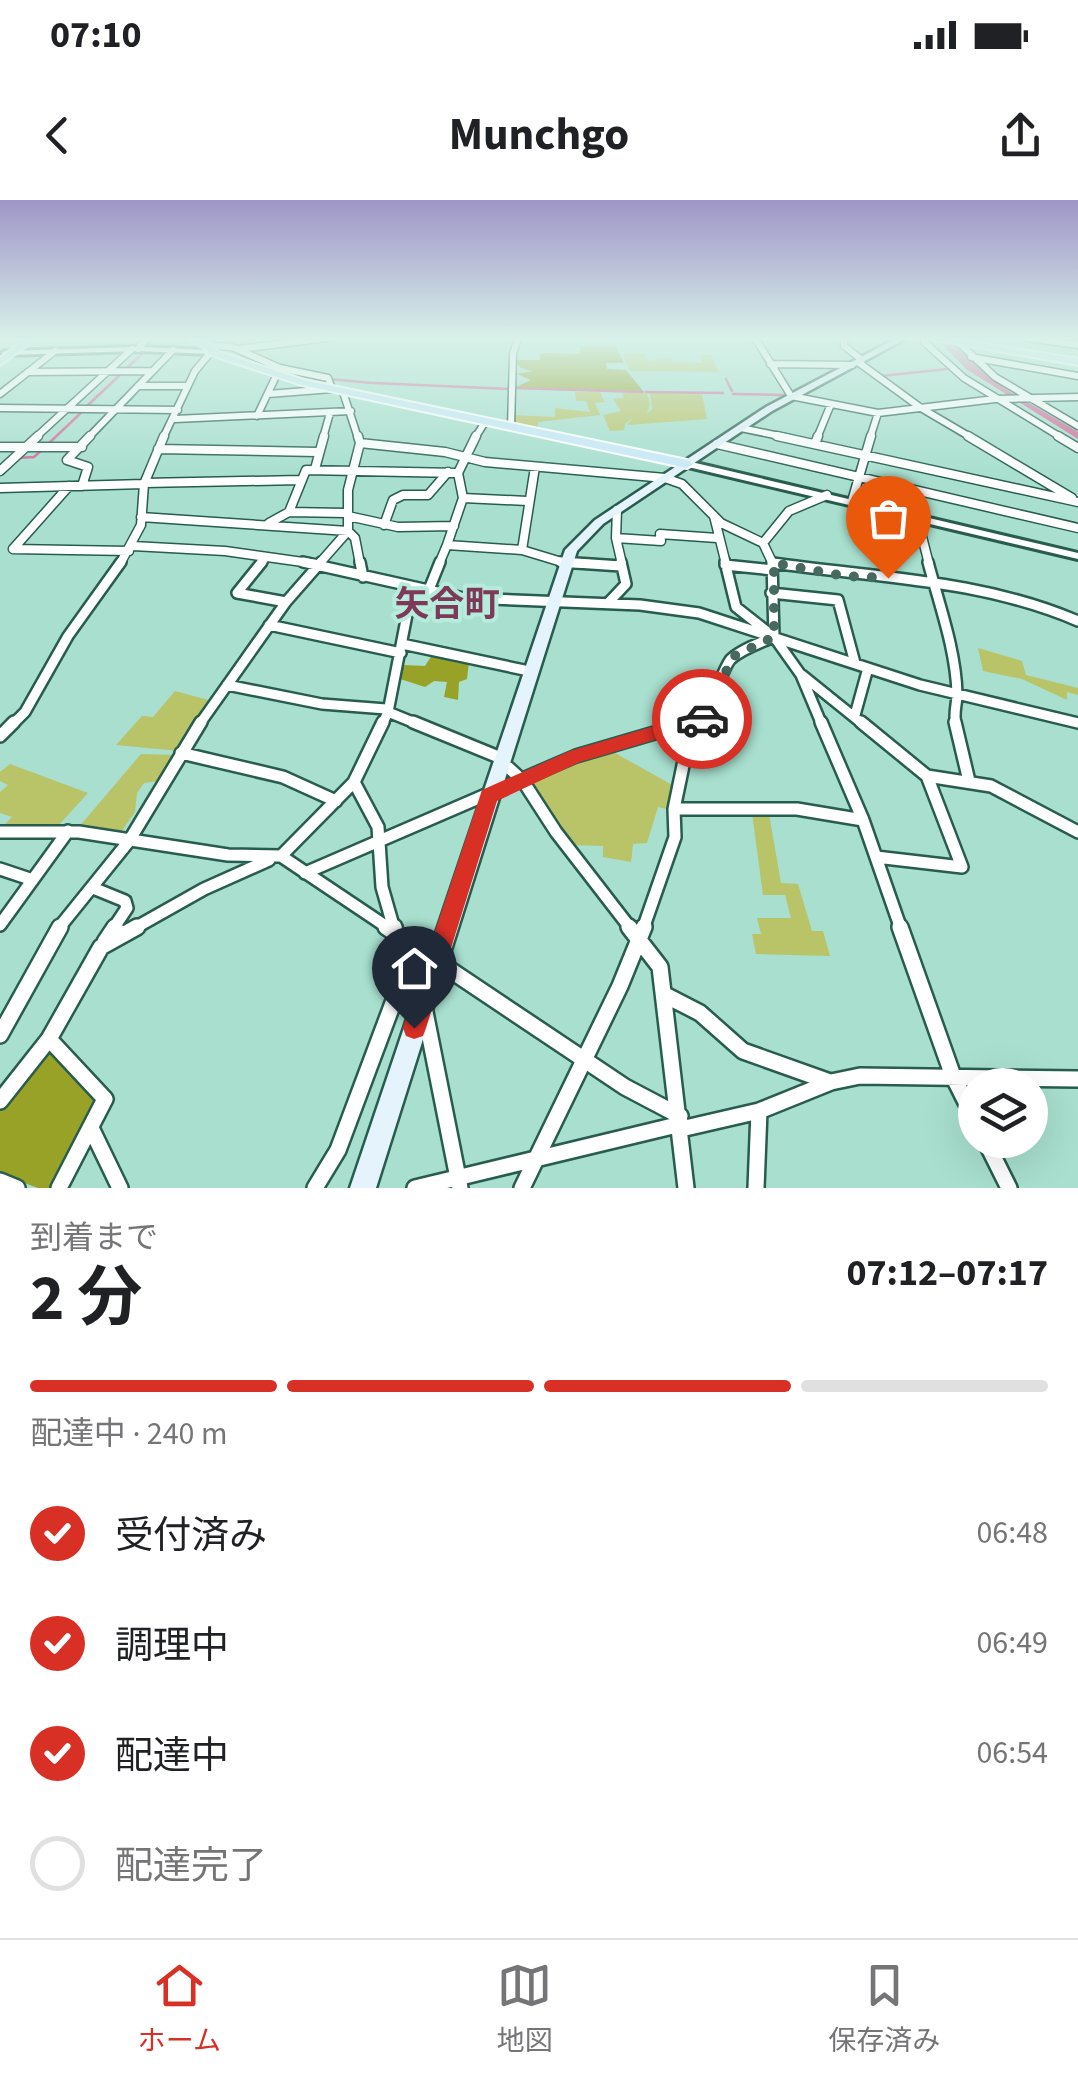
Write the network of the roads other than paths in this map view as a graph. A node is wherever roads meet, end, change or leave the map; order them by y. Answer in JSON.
{"nodes":[{"id":1,"x":94,"y":384,"type":"edge"},
{"id":2,"x":273,"y":384,"type":"edge"},
{"id":3,"x":316,"y":384,"type":"edge"},
{"id":4,"x":333,"y":384,"type":"edge"},
{"id":5,"x":512,"y":384,"type":"edge"},
{"id":6,"x":783,"y":384,"type":"edge"},
{"id":7,"x":814,"y":384,"type":"edge"},
{"id":8,"x":888,"y":384,"type":"edge"},
{"id":9,"x":976,"y":384,"type":"edge"},
{"id":10,"x":1008,"y":384,"type":"edge"},
{"id":11,"x":138,"y":386,"type":"joint"},
{"id":12,"x":187,"y":386,"type":"joint"},
{"id":13,"x":338,"y":390,"type":"junction"},
{"id":14,"x":268,"y":394,"type":"junction"},
{"id":15,"x":791,"y":396,"type":"junction"},
{"id":16,"x":1026,"y":397,"type":"junction"},
{"id":17,"x":1078,"y":397,"type":"edge"},
{"id":18,"x":998,"y":399,"type":"junction"},
{"id":19,"x":832,"y":404,"type":"junction"},
{"id":20,"x":0,"y":408,"type":"edge"},
{"id":21,"x":68,"y":408,"type":"junction"},
{"id":22,"x":117,"y":408,"type":"junction"},
{"id":23,"x":921,"y":408,"type":"junction"},
{"id":24,"x":351,"y":411,"type":"junction"},
{"id":25,"x":330,"y":413,"type":"junction"},
{"id":26,"x":878,"y":413,"type":"junction"},
{"id":27,"x":176,"y":414,"type":"junction"},
{"id":28,"x":258,"y":416,"type":"junction"},
{"id":29,"x":485,"y":422,"type":"junction"},
{"id":30,"x":1078,"y":426,"type":"edge"},
{"id":31,"x":511,"y":427,"type":"junction"},
{"id":32,"x":741,"y":428,"type":"junction"},
{"id":33,"x":360,"y":443,"type":"junction"},
{"id":34,"x":717,"y":444,"type":"junction"},
{"id":35,"x":815,"y":444,"type":"junction"},
{"id":36,"x":0,"y":447,"type":"edge"},
{"id":37,"x":26,"y":447,"type":"junction"},
{"id":38,"x":82,"y":447,"type":"junction"},
{"id":39,"x":1078,"y":448,"type":"edge"},
{"id":40,"x":158,"y":450,"type":"junction"},
{"id":41,"x":317,"y":452,"type":"junction"},
{"id":42,"x":865,"y":456,"type":"junction"},
{"id":43,"x":470,"y":460,"type":"junction"},
{"id":44,"x":686,"y":464,"type":"junction"},
{"id":45,"x":535,"y":467,"type":"junction"},
{"id":46,"x":353,"y":468,"type":"junction"},
{"id":47,"x":314,"y":470,"type":"junction"},
{"id":48,"x":0,"y":471,"type":"edge"},
{"id":49,"x":453,"y":472,"type":"junction"},
{"id":50,"x":859,"y":477,"type":"junction"},
{"id":51,"x":664,"y":478,"type":"junction"},
{"id":52,"x":301,"y":480,"type":"junction"},
{"id":53,"x":144,"y":484,"type":"junction"},
{"id":54,"x":787,"y":485,"type":"junction"},
{"id":55,"x":69,"y":486,"type":"junction"},
{"id":56,"x":82,"y":486,"type":"junction"},
{"id":57,"x":0,"y":488,"type":"edge"},
{"id":58,"x":827,"y":495,"type":"junction"},
{"id":59,"x":463,"y":498,"type":"junction"},
{"id":60,"x":527,"y":501,"type":"junction"},
{"id":61,"x":852,"y":501,"type":"junction"},
{"id":62,"x":1078,"y":502,"type":"edge"},
{"id":63,"x":796,"y":509,"type":"junction"},
{"id":64,"x":617,"y":510,"type":"junction"},
{"id":65,"x":289,"y":512,"type":"junction"},
{"id":66,"x":347,"y":515,"type":"junction"},
{"id":67,"x":714,"y":516,"type":"junction"},
{"id":68,"x":142,"y":517,"type":"junction"},
{"id":69,"x":917,"y":517,"type":"junction"},
{"id":70,"x":270,"y":523,"type":"junction"},
{"id":71,"x":384,"y":525,"type":"junction"},
{"id":72,"x":454,"y":526,"type":"junction"},
{"id":73,"x":1078,"y":528,"type":"edge"},
{"id":74,"x":348,"y":531,"type":"junction"},
{"id":75,"x":616,"y":538,"type":"junction"},
{"id":76,"x":718,"y":538,"type":"junction"},
{"id":77,"x":764,"y":542,"type":"junction"},
{"id":78,"x":447,"y":546,"type":"junction"},
{"id":79,"x":131,"y":548,"type":"junction"},
{"id":80,"x":522,"y":550,"type":"junction"},
{"id":81,"x":1078,"y":556,"type":"edge"},
{"id":82,"x":266,"y":557,"type":"junction"},
{"id":83,"x":566,"y":563,"type":"junction"},
{"id":84,"x":318,"y":565,"type":"junction"},
{"id":85,"x":725,"y":565,"type":"junction"},
{"id":86,"x":621,"y":566,"type":"junction"},
{"id":87,"x":773,"y":567,"type":"junction"},
{"id":88,"x":363,"y":577,"type":"junction"},
{"id":89,"x":933,"y":581,"type":"junction"},
{"id":90,"x":412,"y":589,"type":"junction"},
{"id":91,"x":428,"y":592,"type":"junction"},
{"id":92,"x":771,"y":593,"type":"junction"},
{"id":93,"x":286,"y":602,"type":"junction"},
{"id":94,"x":609,"y":602,"type":"junction"},
{"id":95,"x":553,"y":604,"type":"junction"},
{"id":96,"x":1078,"y":621,"type":"edge"},
{"id":97,"x":269,"y":625,"type":"junction"},
{"id":98,"x":774,"y":637,"type":"junction"},
{"id":99,"x":402,"y":649,"type":"junction"},
{"id":100,"x":856,"y":663,"type":"junction"},
{"id":101,"x":868,"y":668,"type":"junction"},
{"id":102,"x":529,"y":672,"type":"junction"},
{"id":103,"x":801,"y":675,"type":"junction"},
{"id":104,"x":227,"y":685,"type":"junction"},
{"id":105,"x":957,"y":695,"type":"junction"},
{"id":106,"x":387,"y":710,"type":"junction"},
{"id":107,"x":855,"y":715,"type":"junction"},
{"id":108,"x":703,"y":718,"type":"junction"},
{"id":109,"x":1078,"y":723,"type":"edge"},
{"id":110,"x":0,"y":736,"type":"edge"},
{"id":111,"x":181,"y":753,"type":"junction"},
{"id":112,"x":500,"y":762,"type":"junction"},
{"id":113,"x":927,"y":776,"type":"junction"},
{"id":114,"x":523,"y":781,"type":"junction"},
{"id":115,"x":969,"y":781,"type":"junction"},
{"id":116,"x":354,"y":782,"type":"junction"},
{"id":117,"x":489,"y":796,"type":"junction"},
{"id":118,"x":336,"y":801,"type":"junction"},
{"id":119,"x":674,"y":809,"type":"junction"},
{"id":120,"x":863,"y":820,"type":"junction"},
{"id":121,"x":68,"y":831,"type":"junction"},
{"id":122,"x":0,"y":832,"type":"edge"},
{"id":123,"x":1078,"y":832,"type":"edge"},
{"id":124,"x":129,"y":841,"type":"junction"},
{"id":125,"x":380,"y":843,"type":"junction"},
{"id":126,"x":277,"y":857,"type":"junction"},
{"id":127,"x":876,"y":857,"type":"junction"},
{"id":128,"x":0,"y":870,"type":"edge"},
{"id":129,"x":305,"y":873,"type":"junction"},
{"id":130,"x":30,"y":879,"type":"junction"},
{"id":131,"x":93,"y":888,"type":"junction"},
{"id":132,"x":0,"y":925,"type":"edge"},
{"id":133,"x":401,"y":938,"type":"junction"},
{"id":134,"x":638,"y":938,"type":"junction"},
{"id":135,"x":102,"y":947,"type":"junction"},
{"id":136,"x":436,"y":960,"type":"junction"},
{"id":137,"x":408,"y":962,"type":"junction"},
{"id":138,"x":665,"y":995,"type":"junction"},
{"id":139,"x":423,"y":1001,"type":"junction"},
{"id":140,"x":0,"y":1034,"type":"edge"},
{"id":141,"x":49,"y":1039,"type":"junction"},
{"id":142,"x":584,"y":1059,"type":"junction"},
{"id":143,"x":953,"y":1076,"type":"junction"},
{"id":144,"x":1078,"y":1080,"type":"edge"},
{"id":145,"x":831,"y":1082,"type":"junction"},
{"id":146,"x":958,"y":1086,"type":"edge"},
{"id":147,"x":0,"y":1100,"type":"edge"},
{"id":148,"x":759,"y":1111,"type":"junction"},
{"id":149,"x":681,"y":1123,"type":"junction"},
{"id":150,"x":92,"y":1130,"type":"junction"},
{"id":151,"x":537,"y":1158,"type":"junction"},
{"id":152,"x":994,"y":1158,"type":"edge"},
{"id":153,"x":0,"y":1181,"type":"edge"},
{"id":154,"x":459,"y":1184,"type":"edge"},
{"id":155,"x":17,"y":1188,"type":"edge"},
{"id":156,"x":59,"y":1188,"type":"edge"},
{"id":157,"x":120,"y":1188,"type":"edge"},
{"id":158,"x":316,"y":1188,"type":"edge"},
{"id":159,"x":363,"y":1188,"type":"edge"},
{"id":160,"x":415,"y":1188,"type":"edge"},
{"id":161,"x":522,"y":1188,"type":"edge"},
{"id":162,"x":686,"y":1188,"type":"edge"},
{"id":163,"x":756,"y":1188,"type":"edge"},
{"id":164,"x":1009,"y":1188,"type":"edge"}],
"edges":[{"from":1,"to":21,"type":"street"},
{"from":2,"to":14,"type":"street"},
{"from":3,"to":13,"type":"main road"},
{"from":4,"to":13,"type":"street"},
{"from":5,"to":31,"type":"street"},
{"from":6,"to":15,"type":"street"},
{"from":7,"to":15,"type":"main road"},
{"from":8,"to":23,"type":"street"},
{"from":9,"to":18,"type":"street"},
{"from":10,"to":16,"type":"street"},
{"from":11,"to":12,"type":"street"},
{"from":11,"to":22,"type":"street"},
{"from":12,"to":27,"type":"street"},
{"from":13,"to":14,"type":"street"},
{"from":13,"to":24,"type":"street"},
{"from":13,"to":29,"type":"main road"},
{"from":14,"to":28,"type":"street"},
{"from":15,"to":19,"type":"street"},
{"from":15,"to":32,"type":"main road"},
{"from":16,"to":17,"type":"street"},
{"from":16,"to":18,"type":"street"},
{"from":16,"to":30,"type":"street"},
{"from":18,"to":23,"type":"street"},
{"from":18,"to":39,"type":"street"},
{"from":19,"to":26,"type":"street"},
{"from":19,"to":35,"type":"street"},
{"from":20,"to":21,"type":"street"},
{"from":21,"to":22,"type":"street"},
{"from":21,"to":37,"type":"street"},
{"from":22,"to":27,"type":"street"},
{"from":22,"to":38,"type":"street"},
{"from":23,"to":26,"type":"street"},
{"from":23,"to":62,"type":"street"},
{"from":24,"to":25,"type":"street"},
{"from":24,"to":33,"type":"street"},
{"from":25,"to":28,"type":"street"},
{"from":25,"to":41,"type":"street"},
{"from":26,"to":42,"type":"street"},
{"from":27,"to":28,"type":"street"},
{"from":27,"to":40,"type":"street"},
{"from":29,"to":31,"type":"main road"},
{"from":29,"to":43,"type":"street"},
{"from":31,"to":44,"type":"main road"},
{"from":32,"to":34,"type":"main road"},
{"from":32,"to":35,"type":"street"},
{"from":33,"to":43,"type":"street"},
{"from":33,"to":46,"type":"street"},
{"from":34,"to":44,"type":"main road"},
{"from":34,"to":50,"type":"street"},
{"from":35,"to":42,"type":"street"},
{"from":36,"to":37,"type":"street"},
{"from":37,"to":38,"type":"street"},
{"from":37,"to":48,"type":"street"},
{"from":38,"to":56,"type":"street"},
{"from":40,"to":41,"type":"street"},
{"from":40,"to":53,"type":"street"},
{"from":41,"to":47,"type":"street"},
{"from":42,"to":50,"type":"street"},
{"from":42,"to":62,"type":"street"},
{"from":43,"to":45,"type":"street"},
{"from":43,"to":49,"type":"street"},
{"from":44,"to":51,"type":"main road"},
{"from":44,"to":54,"type":"street"},
{"from":45,"to":51,"type":"street"},
{"from":45,"to":60,"type":"street"},
{"from":46,"to":47,"type":"street"},
{"from":46,"to":49,"type":"street"},
{"from":46,"to":66,"type":"street"},
{"from":47,"to":52,"type":"street"},
{"from":49,"to":59,"type":"street"},
{"from":49,"to":71,"type":"street"},
{"from":50,"to":61,"type":"street"},
{"from":50,"to":73,"type":"street"},
{"from":51,"to":64,"type":"main road"},
{"from":51,"to":67,"type":"street"},
{"from":52,"to":53,"type":"street"},
{"from":52,"to":65,"type":"street"},
{"from":53,"to":56,"type":"street"},
{"from":53,"to":68,"type":"street"},
{"from":54,"to":58,"type":"street"},
{"from":54,"to":63,"type":"street"},
{"from":55,"to":56,"type":"street"},
{"from":55,"to":57,"type":"street"},
{"from":55,"to":79,"type":"street"},
{"from":58,"to":61,"type":"street"},
{"from":58,"to":63,"type":"street"},
{"from":59,"to":60,"type":"street"},
{"from":59,"to":72,"type":"street"},
{"from":60,"to":80,"type":"street"},
{"from":61,"to":69,"type":"street"},
{"from":63,"to":77,"type":"street"},
{"from":64,"to":75,"type":"street"},
{"from":64,"to":83,"type":"main road"},
{"from":65,"to":66,"type":"street"},
{"from":65,"to":70,"type":"street"},
{"from":66,"to":71,"type":"street"},
{"from":66,"to":74,"type":"street"},
{"from":67,"to":76,"type":"street"},
{"from":67,"to":77,"type":"street"},
{"from":68,"to":70,"type":"street"},
{"from":68,"to":79,"type":"street"},
{"from":69,"to":81,"type":"street"},
{"from":69,"to":89,"type":"street"},
{"from":70,"to":74,"type":"street"},
{"from":71,"to":72,"type":"street"},
{"from":72,"to":78,"type":"street"},
{"from":74,"to":84,"type":"street"},
{"from":74,"to":88,"type":"street"},
{"from":75,"to":76,"type":"street"},
{"from":75,"to":86,"type":"street"},
{"from":76,"to":85,"type":"street"},
{"from":77,"to":87,"type":"street"},
{"from":78,"to":80,"type":"street"},
{"from":78,"to":91,"type":"street"},
{"from":79,"to":82,"type":"street"},
{"from":79,"to":110,"type":"street"},
{"from":80,"to":83,"type":"street"},
{"from":82,"to":84,"type":"street"},
{"from":82,"to":93,"type":"street"},
{"from":83,"to":86,"type":"street"},
{"from":83,"to":95,"type":"main road"},
{"from":84,"to":88,"type":"street"},
{"from":84,"to":93,"type":"street"},
{"from":85,"to":87,"type":"street"},
{"from":85,"to":98,"type":"street"},
{"from":86,"to":94,"type":"street"},
{"from":87,"to":89,"type":"street"},
{"from":87,"to":92,"type":"street"},
{"from":88,"to":90,"type":"street"},
{"from":89,"to":96,"type":"street"},
{"from":89,"to":105,"type":"street"},
{"from":90,"to":91,"type":"street"},
{"from":90,"to":99,"type":"street"},
{"from":91,"to":95,"type":"street"},
{"from":92,"to":98,"type":"street"},
{"from":92,"to":100,"type":"street"},
{"from":93,"to":97,"type":"street"},
{"from":94,"to":95,"type":"street"},
{"from":94,"to":98,"type":"street"},
{"from":95,"to":102,"type":"main road"},
{"from":97,"to":99,"type":"street"},
{"from":97,"to":104,"type":"street"},
{"from":98,"to":100,"type":"street"},
{"from":98,"to":103,"type":"street"},
{"from":98,"to":108,"type":"street"},
{"from":99,"to":102,"type":"street"},
{"from":99,"to":106,"type":"street"},
{"from":100,"to":101,"type":"street"},
{"from":101,"to":105,"type":"street"},
{"from":101,"to":107,"type":"street"},
{"from":102,"to":112,"type":"main road"},
{"from":103,"to":107,"type":"street"},
{"from":103,"to":120,"type":"street"},
{"from":104,"to":106,"type":"street"},
{"from":104,"to":111,"type":"street"},
{"from":105,"to":109,"type":"street"},
{"from":105,"to":115,"type":"street"},
{"from":106,"to":112,"type":"street"},
{"from":106,"to":116,"type":"street"},
{"from":107,"to":113,"type":"street"},
{"from":108,"to":114,"type":"street"},
{"from":108,"to":119,"type":"street"},
{"from":111,"to":118,"type":"street"},
{"from":111,"to":124,"type":"street"},
{"from":112,"to":114,"type":"street"},
{"from":112,"to":117,"type":"main road"},
{"from":113,"to":115,"type":"street"},
{"from":113,"to":127,"type":"street"},
{"from":114,"to":117,"type":"street"},
{"from":114,"to":134,"type":"street"},
{"from":115,"to":123,"type":"street"},
{"from":116,"to":118,"type":"street"},
{"from":116,"to":125,"type":"street"},
{"from":117,"to":125,"type":"street"},
{"from":117,"to":136,"type":"main road"},
{"from":118,"to":126,"type":"street"},
{"from":119,"to":120,"type":"street"},
{"from":119,"to":134,"type":"street"},
{"from":120,"to":127,"type":"street"},
{"from":121,"to":122,"type":"street"},
{"from":121,"to":124,"type":"street"},
{"from":121,"to":130,"type":"street"},
{"from":124,"to":126,"type":"street"},
{"from":124,"to":131,"type":"street"},
{"from":125,"to":129,"type":"street"},
{"from":125,"to":133,"type":"street"},
{"from":126,"to":129,"type":"street"},
{"from":126,"to":135,"type":"street"},
{"from":127,"to":143,"type":"street"},
{"from":128,"to":130,"type":"street"},
{"from":129,"to":133,"type":"street"},
{"from":130,"to":132,"type":"street"},
{"from":131,"to":135,"type":"street"},
{"from":131,"to":140,"type":"street"},
{"from":133,"to":136,"type":"street"},
{"from":133,"to":137,"type":"street"},
{"from":134,"to":138,"type":"street"},
{"from":134,"to":142,"type":"street"},
{"from":135,"to":141,"type":"street"},
{"from":136,"to":139,"type":"main road"},
{"from":136,"to":142,"type":"street"},
{"from":137,"to":139,"type":"street"},
{"from":137,"to":158,"type":"street"},
{"from":138,"to":145,"type":"street"},
{"from":138,"to":149,"type":"street"},
{"from":139,"to":154,"type":"street"},
{"from":139,"to":159,"type":"main road"},
{"from":141,"to":147,"type":"street"},
{"from":141,"to":150,"type":"street"},
{"from":142,"to":149,"type":"street"},
{"from":142,"to":151,"type":"street"},
{"from":143,"to":144,"type":"street"},
{"from":143,"to":145,"type":"street"},
{"from":143,"to":146,"type":"street"},
{"from":145,"to":148,"type":"street"},
{"from":148,"to":149,"type":"street"},
{"from":148,"to":163,"type":"street"},
{"from":149,"to":151,"type":"street"},
{"from":149,"to":162,"type":"street"},
{"from":150,"to":156,"type":"street"},
{"from":150,"to":157,"type":"street"},
{"from":151,"to":154,"type":"street"},
{"from":151,"to":161,"type":"street"},
{"from":152,"to":164,"type":"street"},
{"from":153,"to":155,"type":"street"},
{"from":154,"to":160,"type":"street"}]}
